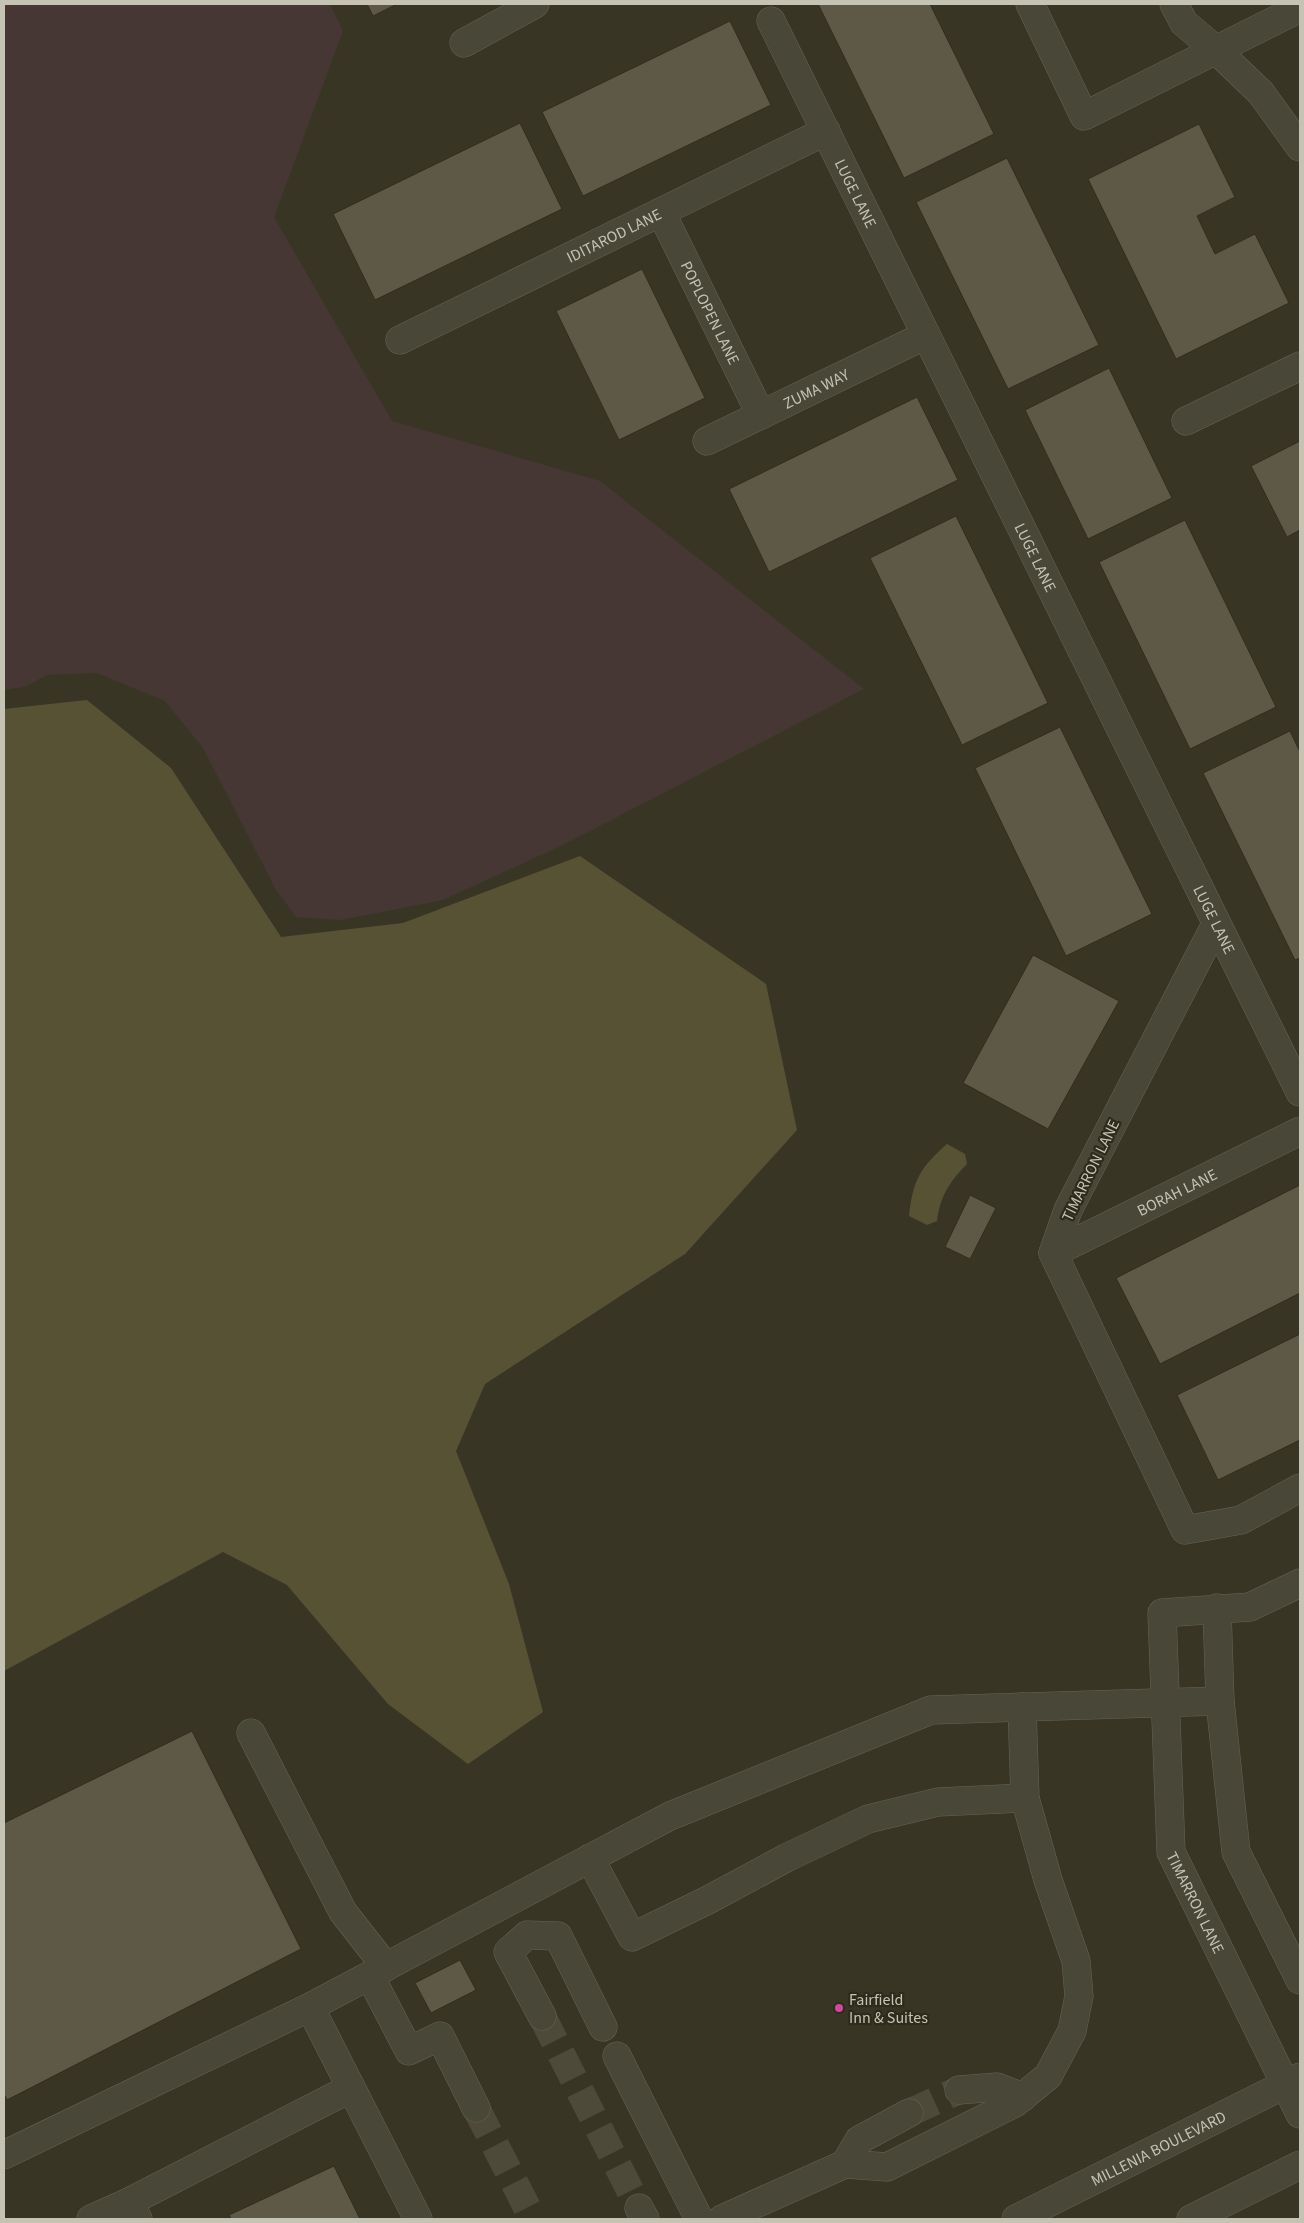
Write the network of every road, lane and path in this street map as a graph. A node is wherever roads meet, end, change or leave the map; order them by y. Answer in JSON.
{"nodes":[{"id":1,"x":535,"y":4,"type":"edge"},
{"id":2,"x":1030,"y":4,"type":"edge"},
{"id":3,"x":1174,"y":4,"type":"edge"},
{"id":4,"x":1300,"y":8,"type":"edge"},
{"id":5,"x":771,"y":21,"type":"dead end"},
{"id":6,"x":464,"y":43,"type":"dead end"},
{"id":7,"x":1215,"y":49,"type":"junction"},
{"id":8,"x":826,"y":130,"type":"junction"},
{"id":9,"x":1300,"y":147,"type":"edge"},
{"id":10,"x":661,"y":212,"type":"junction"},
{"id":11,"x":926,"y":335,"type":"junction"},
{"id":12,"x":400,"y":340,"type":"dead end"},
{"id":13,"x":1300,"y":366,"type":"edge"},
{"id":14,"x":761,"y":415,"type":"junction"},
{"id":15,"x":1186,"y":421,"type":"dead end"},
{"id":16,"x":707,"y":441,"type":"dead end"},
{"id":17,"x":1216,"y":924,"type":"junction"},
{"id":18,"x":1300,"y":1092,"type":"edge"},
{"id":19,"x":1300,"y":1131,"type":"edge"},
{"id":20,"x":1053,"y":1253,"type":"junction"},
{"id":21,"x":1300,"y":1488,"type":"edge"},
{"id":22,"x":1300,"y":1584,"type":"edge"},
{"id":23,"x":1217,"y":1608,"type":"junction"},
{"id":24,"x":1220,"y":1700,"type":"junction"},
{"id":25,"x":1165,"y":1703,"type":"junction"},
{"id":26,"x":1022,"y":1707,"type":"junction"},
{"id":27,"x":251,"y":1733,"type":"dead end"},
{"id":28,"x":1025,"y":1798,"type":"junction"},
{"id":29,"x":590,"y":1858,"type":"junction"},
{"id":30,"x":378,"y":1971,"type":"junction"},
{"id":31,"x":1300,"y":1980,"type":"edge"},
{"id":32,"x":310,"y":2007,"type":"junction"},
{"id":33,"x":542,"y":2016,"type":"tunnel mouth"},
{"id":34,"x":603,"y":2027,"type":"dead end"},
{"id":35,"x":617,"y":2056,"type":"dead end"},
{"id":36,"x":1293,"y":2081,"type":"edge"},
{"id":37,"x":351,"y":2088,"type":"junction"},
{"id":38,"x":958,"y":2090,"type":"tunnel mouth"},
{"id":39,"x":1023,"y":2097,"type":"junction"},
{"id":40,"x":476,"y":2108,"type":"tunnel mouth"},
{"id":41,"x":909,"y":2113,"type":"tunnel mouth"},
{"id":42,"x":1300,"y":2114,"type":"edge"},
{"id":43,"x":4,"y":2156,"type":"edge"},
{"id":44,"x":845,"y":2164,"type":"junction"},
{"id":45,"x":1300,"y":2165,"type":"edge"},
{"id":46,"x":133,"y":2210,"type":"edge"},
{"id":47,"x":91,"y":2219,"type":"edge"},
{"id":48,"x":418,"y":2219,"type":"edge"},
{"id":49,"x":699,"y":2219,"type":"edge"},
{"id":50,"x":722,"y":2219,"type":"edge"},
{"id":51,"x":1016,"y":2219,"type":"edge"},
{"id":52,"x":1191,"y":2219,"type":"edge"}],
"edges":[{"from":1,"to":6,"type":"street"},
{"from":2,"to":7,"type":"street"},
{"from":3,"to":7,"type":"street"},
{"from":4,"to":7,"type":"street"},
{"from":5,"to":8,"type":"street","name":"LUGE LANE"},
{"from":7,"to":9,"type":"street"},
{"from":8,"to":10,"type":"street","name":"IDITAROD LANE"},
{"from":8,"to":11,"type":"street","name":"LUGE LANE"},
{"from":10,"to":12,"type":"street","name":"IDITAROD LANE"},
{"from":10,"to":14,"type":"street","name":"POPLOPEN LANE"},
{"from":11,"to":14,"type":"street","name":"ZUMA WAY"},
{"from":11,"to":17,"type":"street","name":"LUGE LANE"},
{"from":13,"to":15,"type":"street"},
{"from":14,"to":16,"type":"street","name":"ZUMA WAY"},
{"from":17,"to":18,"type":"street","name":"LUGE LANE"},
{"from":17,"to":20,"type":"street","name":"TIMARRON LANE"},
{"from":19,"to":20,"type":"street","name":"BORAH LANE"},
{"from":20,"to":21,"type":"street"},
{"from":22,"to":23,"type":"street"},
{"from":23,"to":24,"type":"street"},
{"from":23,"to":25,"type":"street","name":"TIMARRON LANE"},
{"from":24,"to":25,"type":"street"},
{"from":24,"to":31,"type":"street"},
{"from":25,"to":26,"type":"street"},
{"from":25,"to":36,"type":"street","name":"TIMARRON LANE"},
{"from":26,"to":28,"type":"street"},
{"from":26,"to":29,"type":"street"},
{"from":27,"to":30,"type":"street"},
{"from":28,"to":29,"type":"street"},
{"from":28,"to":39,"type":"street"},
{"from":29,"to":30,"type":"street"},
{"from":30,"to":32,"type":"street"},
{"from":30,"to":40,"type":"street"},
{"from":32,"to":37,"type":"street"},
{"from":32,"to":43,"type":"street"},
{"from":33,"to":34,"type":"street"},
{"from":35,"to":49,"type":"street"},
{"from":36,"to":42,"type":"street","name":"TIMARRON LANE"},
{"from":36,"to":51,"type":"street","name":"MILLENIA BOULEVARD"},
{"from":37,"to":46,"type":"street"},
{"from":37,"to":48,"type":"street"},
{"from":38,"to":39,"type":"street"},
{"from":39,"to":44,"type":"street"},
{"from":41,"to":44,"type":"street"},
{"from":44,"to":50,"type":"street"},
{"from":45,"to":52,"type":"street"},
{"from":46,"to":47,"type":"street"}]}
